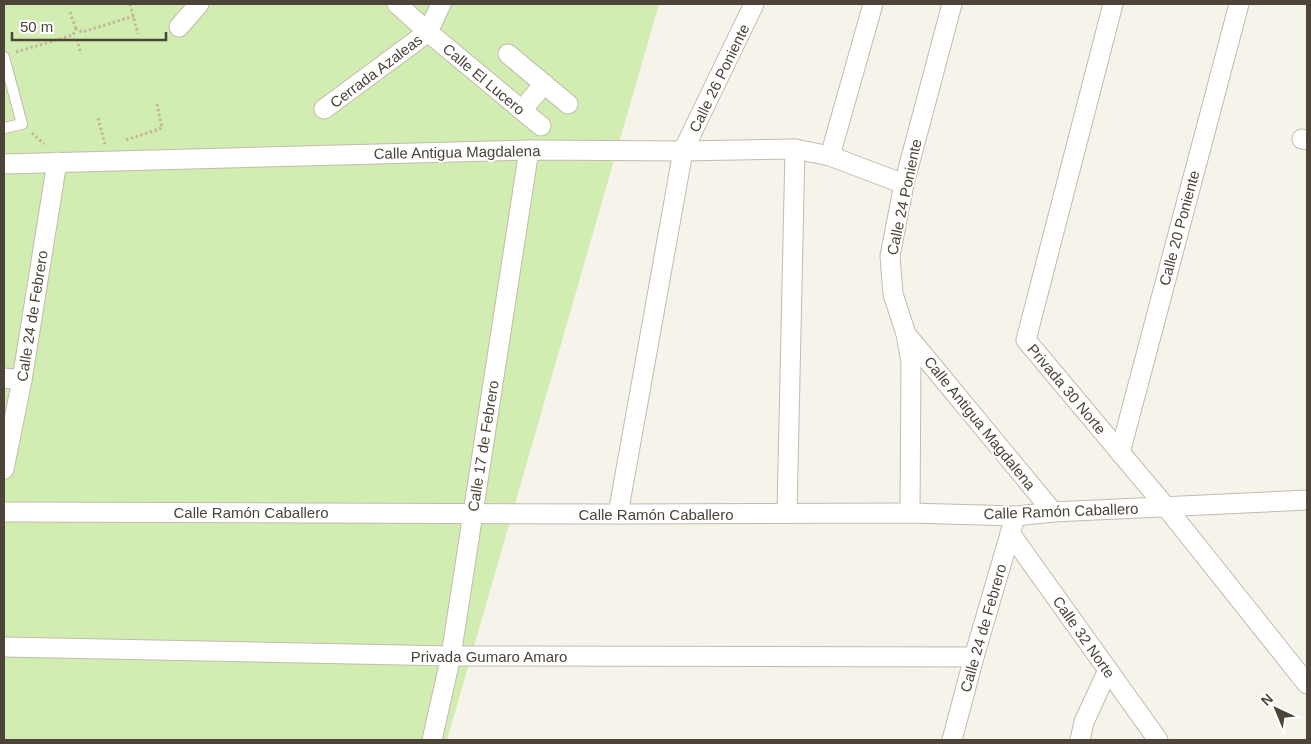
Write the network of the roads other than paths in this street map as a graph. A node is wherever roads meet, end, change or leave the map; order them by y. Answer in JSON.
{"nodes":[{"id":1,"x":199,"y":4,"type":"edge"},
{"id":2,"x":397,"y":4,"type":"edge"},
{"id":3,"x":442,"y":4,"type":"edge"},
{"id":4,"x":754,"y":4,"type":"edge"},
{"id":5,"x":873,"y":4,"type":"edge"},
{"id":6,"x":952,"y":4,"type":"edge"},
{"id":7,"x":1113,"y":4,"type":"edge"},
{"id":8,"x":1239,"y":4,"type":"edge"},
{"id":9,"x":179,"y":27,"type":"dead end"},
{"id":10,"x":428,"y":32,"type":"junction"},
{"id":11,"x":508,"y":54,"type":"dead end"},
{"id":12,"x":8,"y":55,"type":"edge"},
{"id":13,"x":544,"y":84,"type":"junction"},
{"id":14,"x":568,"y":104,"type":"dead end"},
{"id":15,"x":324,"y":109,"type":"dead end"},
{"id":16,"x":522,"y":110,"type":"junction"},
{"id":17,"x":540,"y":126,"type":"dead end"},
{"id":18,"x":4,"y":128,"type":"edge"},
{"id":19,"x":795,"y":149,"type":"junction"},
{"id":20,"x":529,"y":150,"type":"junction"},
{"id":21,"x":683,"y":151,"type":"junction"},
{"id":22,"x":830,"y":156,"type":"junction"},
{"id":23,"x":57,"y":162,"type":"junction"},
{"id":24,"x":4,"y":164,"type":"edge"},
{"id":25,"x":904,"y":184,"type":"junction"},
{"id":26,"x":906,"y":334,"type":"junction"},
{"id":27,"x":13,"y":379,"type":"edge"},
{"id":28,"x":1120,"y":453,"type":"junction"},
{"id":29,"x":4,"y":469,"type":"edge"},
{"id":30,"x":1307,"y":500,"type":"edge"},
{"id":31,"x":1166,"y":507,"type":"junction"},
{"id":32,"x":4,"y":512,"type":"edge"},
{"id":33,"x":910,"y":512,"type":"junction"},
{"id":34,"x":1053,"y":512,"type":"junction"},
{"id":35,"x":473,"y":513,"type":"junction"},
{"id":36,"x":787,"y":513,"type":"junction"},
{"id":37,"x":618,"y":514,"type":"junction"},
{"id":38,"x":1013,"y":524,"type":"junction"},
{"id":39,"x":4,"y":647,"type":"edge"},
{"id":40,"x":451,"y":656,"type":"junction"},
{"id":41,"x":974,"y":657,"type":"junction"},
{"id":42,"x":1108,"y":670,"type":"junction"},
{"id":43,"x":1307,"y":684,"type":"edge"},
{"id":44,"x":432,"y":740,"type":"edge"},
{"id":45,"x":952,"y":740,"type":"edge"},
{"id":46,"x":1080,"y":740,"type":"edge"},
{"id":47,"x":1158,"y":740,"type":"edge"}],
"edges":[{"from":1,"to":9,"type":"street"},
{"from":2,"to":10,"type":"street","name":"Calle El Lucero"},
{"from":3,"to":10,"type":"street"},
{"from":4,"to":21,"type":"street","name":"Calle 26 Poniente"},
{"from":5,"to":22,"type":"street"},
{"from":6,"to":25,"type":"street","name":"Calle 24 Poniente"},
{"from":7,"to":28,"type":"street","name":"Privada 30 Norte"},
{"from":8,"to":28,"type":"street","name":"Calle 20 Poniente"},
{"from":10,"to":15,"type":"street","name":"Cerrada Azaleas"},
{"from":10,"to":16,"type":"street","name":"Calle El Lucero"},
{"from":11,"to":13,"type":"street"},
{"from":12,"to":18,"type":"lane"},
{"from":13,"to":14,"type":"street"},
{"from":13,"to":16,"type":"street"},
{"from":16,"to":17,"type":"street","name":"Calle El Lucero"},
{"from":19,"to":21,"type":"street","name":"Calle Antigua Magdalena"},
{"from":19,"to":22,"type":"street","name":"Calle Antigua Magdalena"},
{"from":19,"to":36,"type":"street"},
{"from":20,"to":21,"type":"street","name":"Calle Antigua Magdalena"},
{"from":20,"to":23,"type":"street","name":"Calle Antigua Magdalena"},
{"from":20,"to":35,"type":"street","name":"Calle 17 de Febrero"},
{"from":21,"to":37,"type":"street","name":"Calle 26 Poniente"},
{"from":22,"to":25,"type":"street","name":"Calle Antigua Magdalena"},
{"from":23,"to":24,"type":"street","name":"Calle Antigua Magdalena"},
{"from":23,"to":27,"type":"street","name":"Calle 24 de Febrero"},
{"from":25,"to":26,"type":"street","name":"Calle 24 Poniente"},
{"from":26,"to":33,"type":"street","name":"Calle 24 Poniente"},
{"from":26,"to":34,"type":"street","name":"Calle Antigua Magdalena"},
{"from":27,"to":29,"type":"street","name":"Calle 24 de Febrero"},
{"from":28,"to":31,"type":"street","name":"Privada 30 Norte"},
{"from":30,"to":31,"type":"street","name":"Calle Ramón Caballero"},
{"from":31,"to":34,"type":"street","name":"Calle Ramón Caballero"},
{"from":31,"to":43,"type":"street","name":"Privada 30 Norte"},
{"from":32,"to":35,"type":"street","name":"Calle Ramón Caballero"},
{"from":33,"to":36,"type":"street","name":"Calle Ramón Caballero"},
{"from":33,"to":38,"type":"street","name":"Calle Ramón Caballero"},
{"from":34,"to":38,"type":"street","name":"Calle Ramón Caballero"},
{"from":35,"to":37,"type":"street","name":"Calle Ramón Caballero"},
{"from":35,"to":40,"type":"street","name":"Calle 17 de Febrero"},
{"from":36,"to":37,"type":"street","name":"Calle Ramón Caballero"},
{"from":38,"to":41,"type":"street","name":"Calle 24 de Febrero"},
{"from":38,"to":42,"type":"street","name":"Calle 32 Norte"},
{"from":39,"to":40,"type":"street","name":"Privada Gumaro Amaro"},
{"from":40,"to":41,"type":"street","name":"Privada Gumaro Amaro"},
{"from":40,"to":44,"type":"street","name":"Calle 17 de Febrero"},
{"from":41,"to":45,"type":"street","name":"Calle 24 de Febrero"},
{"from":42,"to":46,"type":"street"},
{"from":42,"to":47,"type":"street","name":"Calle 32 Norte"}]}
